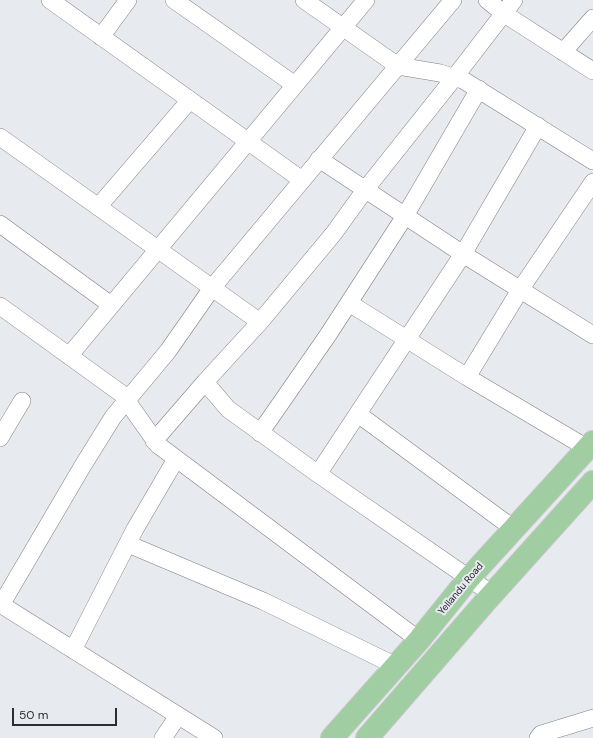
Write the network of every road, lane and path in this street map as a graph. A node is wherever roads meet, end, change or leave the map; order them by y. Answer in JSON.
{"nodes":[{"id":1,"x":50,"y":0,"type":"edge"},
{"id":2,"x":128,"y":0,"type":"edge"},
{"id":3,"x":174,"y":0,"type":"edge"},
{"id":4,"x":304,"y":0,"type":"edge"},
{"id":5,"x":366,"y":0,"type":"edge"},
{"id":6,"x":453,"y":0,"type":"edge"},
{"id":7,"x":487,"y":0,"type":"edge"},
{"id":8,"x":508,"y":6,"type":"edge"},
{"id":9,"x":593,"y":18,"type":"edge"},
{"id":10,"x":343,"y":27,"type":"junction"},
{"id":11,"x":101,"y":37,"type":"junction"},
{"id":12,"x":563,"y":52,"type":"junction"},
{"id":13,"x":398,"y":66,"type":"junction"},
{"id":14,"x":593,"y":71,"type":"edge"},
{"id":15,"x":454,"y":78,"type":"junction"},
{"id":16,"x":295,"y":85,"type":"junction"},
{"id":17,"x":479,"y":89,"type":"junction"},
{"id":18,"x":190,"y":100,"type":"junction"},
{"id":19,"x":538,"y":126,"type":"junction"},
{"id":20,"x":0,"y":137,"type":"edge"},
{"id":21,"x":248,"y":141,"type":"junction"},
{"id":22,"x":319,"y":160,"type":"junction"},
{"id":23,"x":593,"y":161,"type":"edge"},
{"id":24,"x":302,"y":180,"type":"junction"},
{"id":25,"x":593,"y":182,"type":"edge"},
{"id":26,"x":365,"y":190,"type":"junction"},
{"id":27,"x":98,"y":207,"type":"junction"},
{"id":28,"x":405,"y":216,"type":"junction"},
{"id":29,"x":0,"y":224,"type":"edge"},
{"id":30,"x":157,"y":249,"type":"junction"},
{"id":31,"x":463,"y":254,"type":"junction"},
{"id":32,"x":212,"y":288,"type":"junction"},
{"id":33,"x":520,"y":290,"type":"junction"},
{"id":34,"x":349,"y":303,"type":"junction"},
{"id":35,"x":111,"y":305,"type":"junction"},
{"id":36,"x":0,"y":306,"type":"edge"},
{"id":37,"x":260,"y":322,"type":"junction"},
{"id":38,"x":593,"y":335,"type":"edge"},
{"id":39,"x":407,"y":339,"type":"junction"},
{"id":40,"x":69,"y":356,"type":"junction"},
{"id":41,"x":467,"y":376,"type":"junction"},
{"id":42,"x":205,"y":382,"type":"junction"},
{"id":43,"x":22,"y":401,"type":"dead end"},
{"id":44,"x":126,"y":401,"type":"junction"},
{"id":45,"x":358,"y":414,"type":"junction"},
{"id":46,"x":260,"y":433,"type":"junction"},
{"id":47,"x":0,"y":438,"type":"edge"},
{"id":48,"x":154,"y":441,"type":"junction"},
{"id":49,"x":590,"y":445,"type":"edge"},
{"id":50,"x":176,"y":459,"type":"junction"},
{"id":51,"x":318,"y":474,"type":"junction"},
{"id":52,"x":593,"y":482,"type":"edge"},
{"id":53,"x":514,"y":529,"type":"junction"},
{"id":54,"x":128,"y":544,"type":"junction"},
{"id":55,"x":470,"y":578,"type":"junction"},
{"id":56,"x":492,"y":594,"type":"junction"},
{"id":57,"x":0,"y":604,"type":"edge"},
{"id":58,"x":419,"y":640,"type":"junction"},
{"id":59,"x":73,"y":650,"type":"junction"},
{"id":60,"x":396,"y":666,"type":"junction"},
{"id":61,"x":178,"y":716,"type":"junction"},
{"id":62,"x":593,"y":718,"type":"edge"},
{"id":63,"x":163,"y":738,"type":"edge"},
{"id":64,"x":214,"y":738,"type":"edge"},
{"id":65,"x":332,"y":738,"type":"edge"},
{"id":66,"x":367,"y":738,"type":"edge"},
{"id":67,"x":538,"y":738,"type":"edge"}],
"edges":[{"from":1,"to":11,"type":"street"},
{"from":2,"to":11,"type":"street"},
{"from":3,"to":16,"type":"street"},
{"from":4,"to":10,"type":"street"},
{"from":5,"to":10,"type":"street"},
{"from":6,"to":13,"type":"street"},
{"from":7,"to":8,"type":"street"},
{"from":8,"to":12,"type":"street"},
{"from":8,"to":15,"type":"street"},
{"from":9,"to":12,"type":"street"},
{"from":10,"to":13,"type":"street"},
{"from":10,"to":16,"type":"street"},
{"from":11,"to":18,"type":"street"},
{"from":12,"to":14,"type":"street"},
{"from":13,"to":15,"type":"street"},
{"from":13,"to":22,"type":"street"},
{"from":15,"to":17,"type":"street"},
{"from":15,"to":26,"type":"street"},
{"from":16,"to":21,"type":"street"},
{"from":17,"to":19,"type":"street"},
{"from":17,"to":28,"type":"street"},
{"from":18,"to":21,"type":"street"},
{"from":18,"to":27,"type":"street"},
{"from":19,"to":23,"type":"street"},
{"from":19,"to":31,"type":"street"},
{"from":20,"to":27,"type":"street"},
{"from":21,"to":24,"type":"street"},
{"from":21,"to":30,"type":"street"},
{"from":22,"to":24,"type":"street"},
{"from":22,"to":26,"type":"street"},
{"from":24,"to":32,"type":"street"},
{"from":25,"to":33,"type":"street"},
{"from":26,"to":28,"type":"street"},
{"from":26,"to":37,"type":"street"},
{"from":27,"to":30,"type":"street"},
{"from":28,"to":31,"type":"street"},
{"from":28,"to":34,"type":"street"},
{"from":29,"to":35,"type":"street"},
{"from":30,"to":32,"type":"street"},
{"from":30,"to":35,"type":"street"},
{"from":31,"to":33,"type":"street"},
{"from":31,"to":39,"type":"street"},
{"from":32,"to":37,"type":"street"},
{"from":32,"to":44,"type":"street"},
{"from":33,"to":38,"type":"street"},
{"from":33,"to":41,"type":"street"},
{"from":34,"to":39,"type":"street"},
{"from":34,"to":46,"type":"street"},
{"from":35,"to":40,"type":"street"},
{"from":36,"to":40,"type":"street"},
{"from":37,"to":42,"type":"street"},
{"from":39,"to":41,"type":"street"},
{"from":39,"to":45,"type":"street"},
{"from":40,"to":44,"type":"street"},
{"from":41,"to":49,"type":"street"},
{"from":42,"to":46,"type":"street"},
{"from":42,"to":48,"type":"street"},
{"from":43,"to":47,"type":"street"},
{"from":44,"to":48,"type":"street"},
{"from":44,"to":57,"type":"street"},
{"from":45,"to":51,"type":"street"},
{"from":45,"to":53,"type":"street"},
{"from":46,"to":51,"type":"street"},
{"from":48,"to":50,"type":"street"},
{"from":49,"to":53,"type":"main road","name":"Yellandu Road"},
{"from":50,"to":54,"type":"street"},
{"from":50,"to":58,"type":"street"},
{"from":51,"to":55,"type":"street"},
{"from":52,"to":56,"type":"main road"},
{"from":53,"to":55,"type":"main road","name":"Yellandu Road"},
{"from":54,"to":59,"type":"street"},
{"from":54,"to":60,"type":"street"},
{"from":55,"to":56,"type":"street"},
{"from":55,"to":58,"type":"main road","name":"Yellandu Road"},
{"from":56,"to":66,"type":"main road"},
{"from":57,"to":59,"type":"street"},
{"from":58,"to":60,"type":"main road","name":"Yellandu Road"},
{"from":59,"to":61,"type":"street"},
{"from":60,"to":65,"type":"main road","name":"Yellandu Road"},
{"from":61,"to":63,"type":"street"},
{"from":61,"to":64,"type":"street"},
{"from":62,"to":67,"type":"street"}]}
